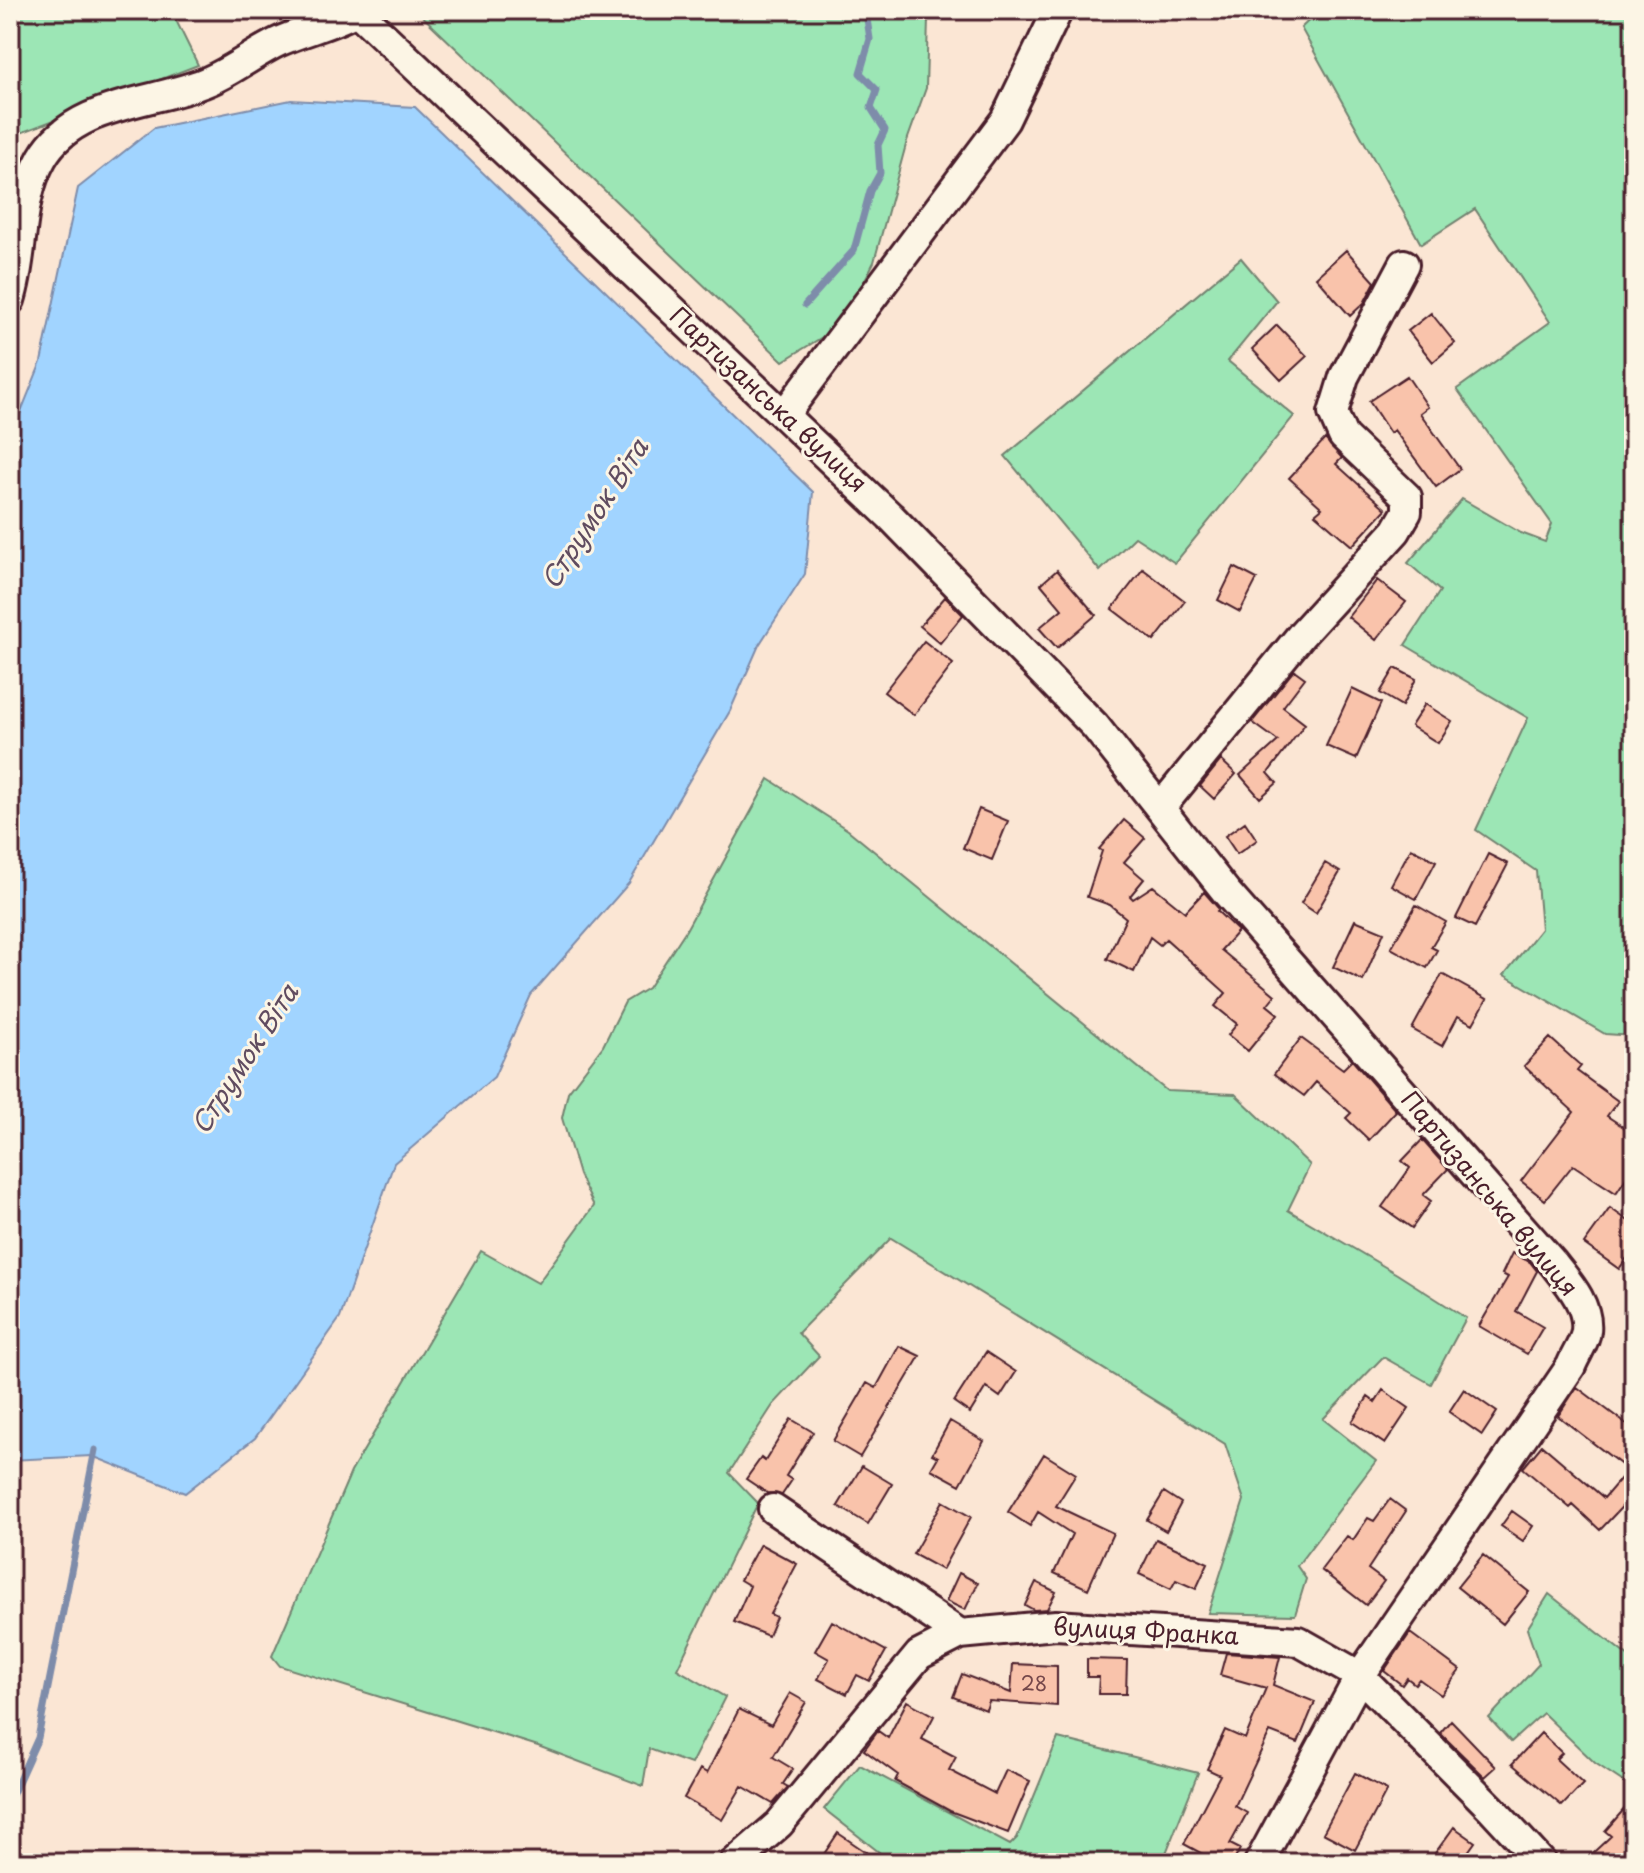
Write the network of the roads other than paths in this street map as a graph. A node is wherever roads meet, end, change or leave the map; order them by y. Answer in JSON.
{"nodes":[{"id":1,"x":357,"y":10,"type":"edge"},
{"id":2,"x":1058,"y":10,"type":"edge"},
{"id":3,"x":1404,"y":264,"type":"dead end"},
{"id":4,"x":10,"y":300,"type":"edge"},
{"id":5,"x":784,"y":415,"type":"junction"},
{"id":6,"x":1161,"y":807,"type":"junction"},
{"id":7,"x":773,"y":1509,"type":"dead end"},
{"id":8,"x":960,"y":1634,"type":"junction"},
{"id":9,"x":1360,"y":1676,"type":"junction"},
{"id":10,"x":734,"y":1863,"type":"edge"},
{"id":11,"x":1259,"y":1863,"type":"edge"},
{"id":12,"x":1542,"y":1863,"type":"edge"}],
"edges":[{"from":1,"to":4,"type":"street"},
{"from":1,"to":5,"type":"street","name":"Партизанська вулиця"},
{"from":2,"to":5,"type":"street"},
{"from":3,"to":6,"type":"street"},
{"from":5,"to":6,"type":"street","name":"Партизанська вулиця"},
{"from":6,"to":9,"type":"street","name":"Партизанська вулиця"},
{"from":7,"to":8,"type":"street"},
{"from":8,"to":9,"type":"street","name":"вулиця Франка"},
{"from":8,"to":10,"type":"street","name":"вулиця Франка"},
{"from":9,"to":11,"type":"street","name":"Партизанська вулиця"},
{"from":9,"to":12,"type":"street","name":"вулиця Франка"}]}
